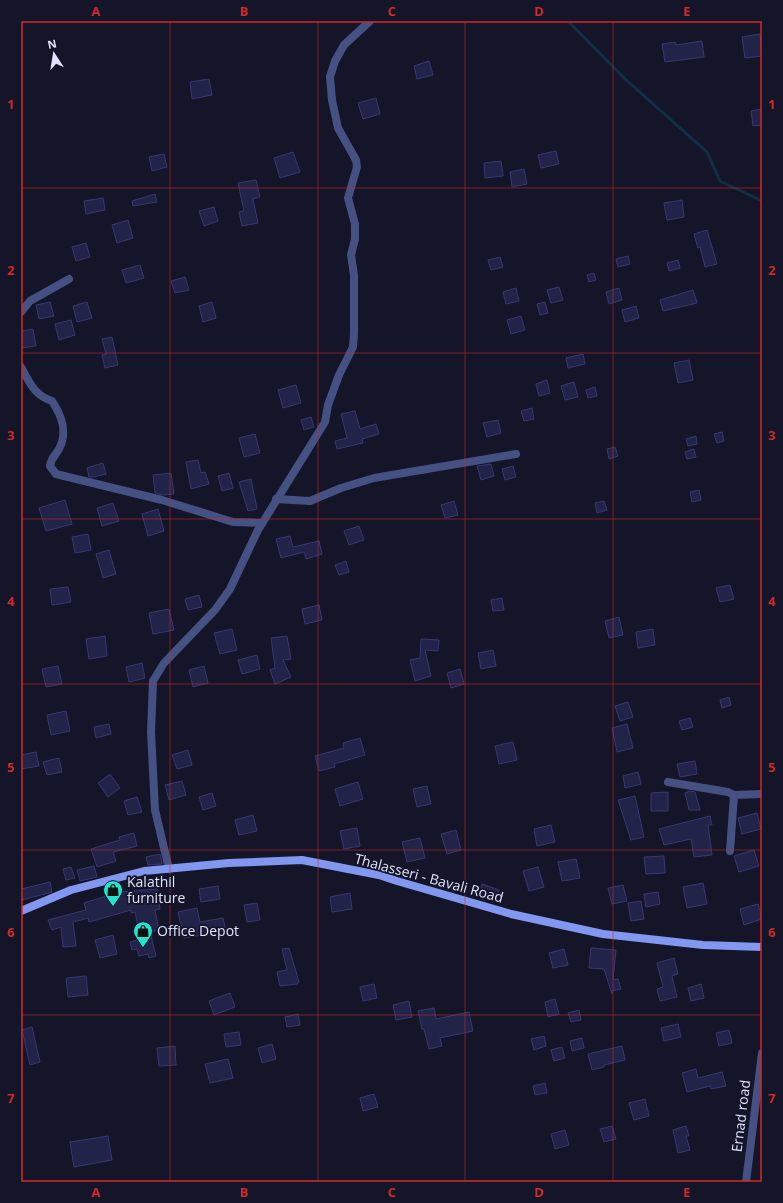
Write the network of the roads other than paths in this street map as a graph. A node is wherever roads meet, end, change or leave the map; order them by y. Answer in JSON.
{"nodes":[{"id":1,"x":370,"y":21,"type":"edge"},
{"id":2,"x":69,"y":280,"type":"dead end"},
{"id":3,"x":21,"y":312,"type":"edge"},
{"id":4,"x":21,"y":367,"type":"edge"},
{"id":5,"x":516,"y":454,"type":"dead end"},
{"id":6,"x":276,"y":499,"type":"junction"},
{"id":7,"x":262,"y":523,"type":"junction"},
{"id":8,"x":668,"y":782,"type":"dead end"},
{"id":9,"x":762,"y":794,"type":"edge"},
{"id":10,"x":734,"y":795,"type":"junction"},
{"id":11,"x":730,"y":851,"type":"dead end"},
{"id":12,"x":169,"y":869,"type":"junction"},
{"id":13,"x":21,"y":911,"type":"edge"},
{"id":14,"x":762,"y":946,"type":"edge"},
{"id":15,"x":762,"y":1053,"type":"edge"},
{"id":16,"x":746,"y":1182,"type":"edge"}],
"edges":[{"from":1,"to":6,"type":"street"},
{"from":2,"to":3,"type":"street"},
{"from":4,"to":7,"type":"street"},
{"from":5,"to":6,"type":"street"},
{"from":6,"to":7,"type":"street"},
{"from":7,"to":12,"type":"street"},
{"from":8,"to":10,"type":"street"},
{"from":9,"to":10,"type":"street"},
{"from":10,"to":11,"type":"street"},
{"from":12,"to":13,"type":"main road","name":"Thalasseri - Bavali Road"},
{"from":12,"to":14,"type":"main road","name":"Thalasseri - Bavali Road"},
{"from":15,"to":16,"type":"street","name":"Ernad road"}]}
